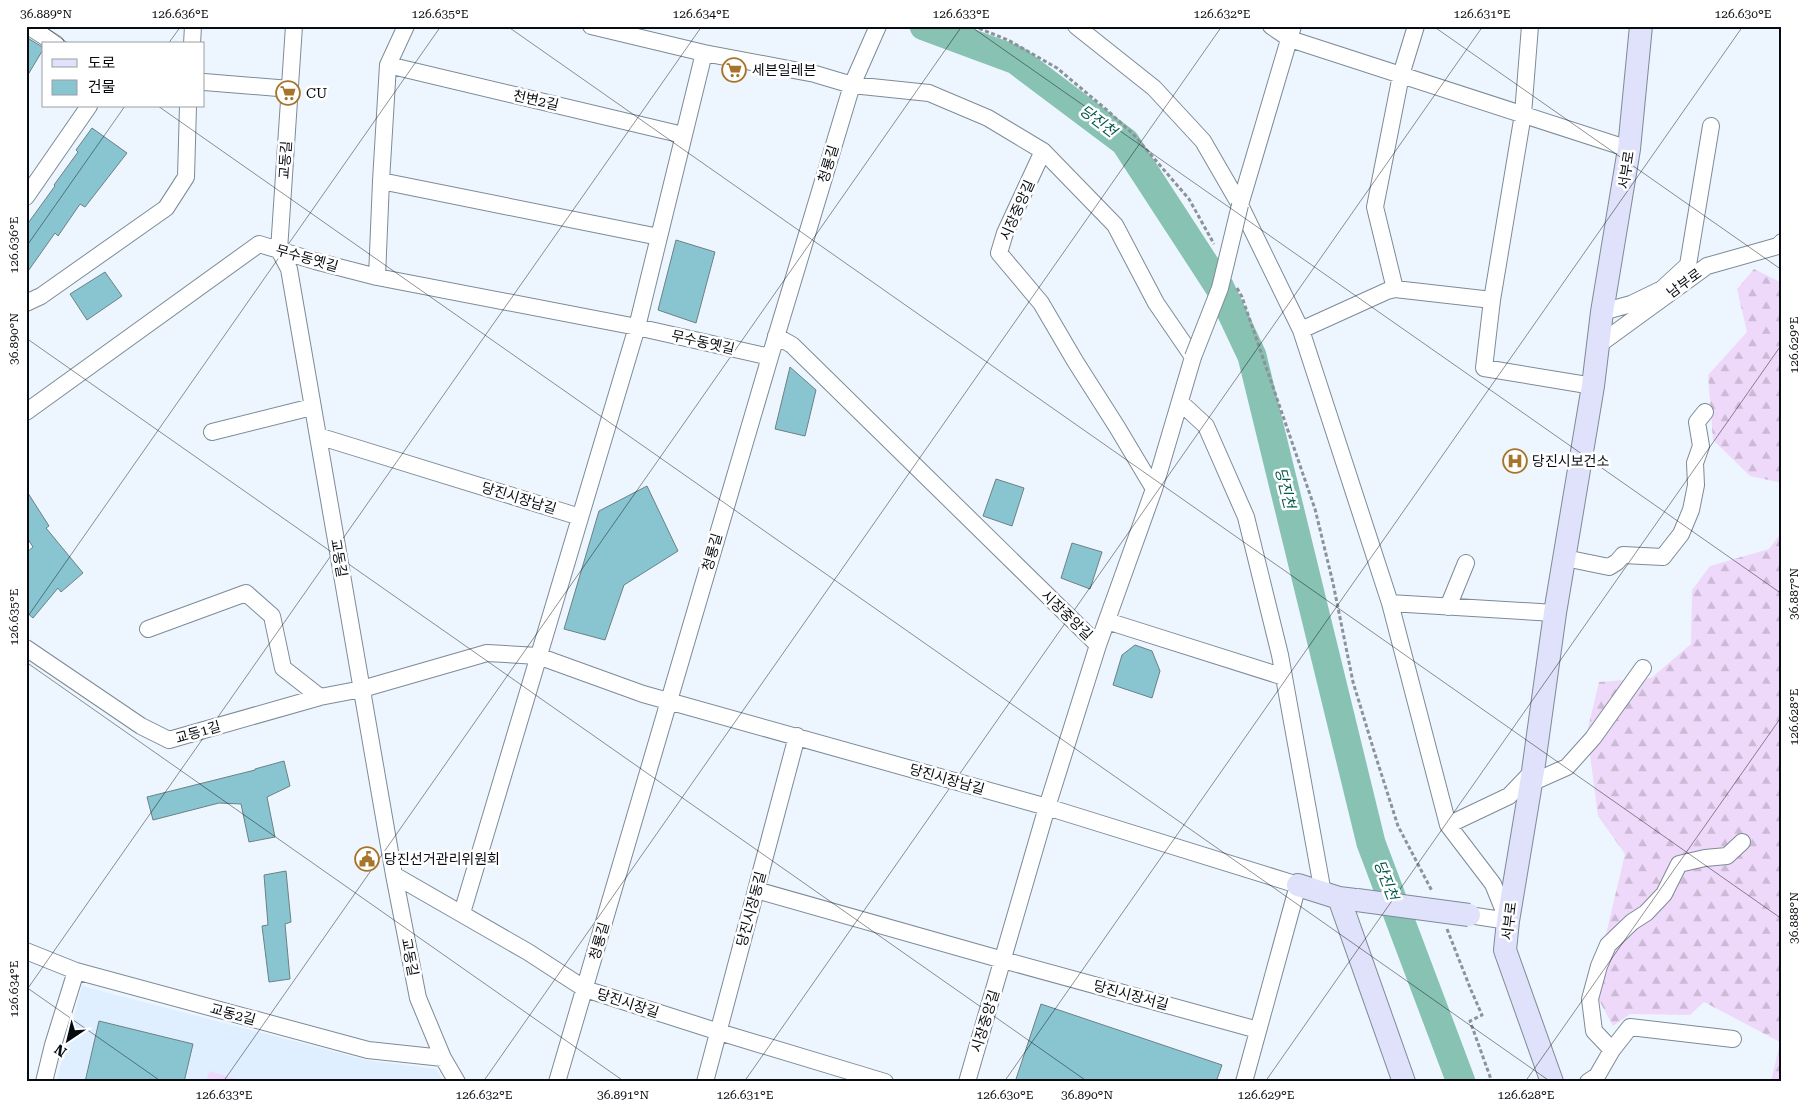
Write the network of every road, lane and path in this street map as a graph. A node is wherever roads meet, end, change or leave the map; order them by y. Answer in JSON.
{"nodes":[{"id":1,"x":28,"y":26,"type":"edge"},
{"id":2,"x":193,"y":26,"type":"edge"},
{"id":3,"x":294,"y":26,"type":"edge"},
{"id":4,"x":406,"y":26,"type":"edge"},
{"id":5,"x":591,"y":26,"type":"edge"},
{"id":6,"x":878,"y":26,"type":"edge"},
{"id":7,"x":974,"y":26,"type":"edge"},
{"id":8,"x":1076,"y":26,"type":"edge"},
{"id":9,"x":1271,"y":26,"type":"edge"},
{"id":10,"x":1416,"y":26,"type":"edge"},
{"id":11,"x":1530,"y":26,"type":"edge"},
{"id":12,"x":1640,"y":26,"type":"edge"},
{"id":13,"x":1292,"y":32,"type":"edge"},
{"id":14,"x":53,"y":42,"type":"edge"},
{"id":15,"x":192,"y":42,"type":"edge"},
{"id":16,"x":704,"y":53,"type":"junction"},
{"id":17,"x":388,"y":65,"type":"junction"},
{"id":18,"x":1401,"y":75,"type":"junction"},
{"id":19,"x":205,"y":82,"type":"edge"},
{"id":20,"x":852,"y":85,"type":"junction"},
{"id":21,"x":290,"y":89,"type":"junction"},
{"id":22,"x":88,"y":108,"type":"edge"},
{"id":23,"x":188,"y":108,"type":"edge"},
{"id":24,"x":1523,"y":114,"type":"junction"},
{"id":25,"x":1711,"y":126,"type":"dead end"},
{"id":26,"x":683,"y":135,"type":"junction"},
{"id":27,"x":1629,"y":149,"type":"junction"},
{"id":28,"x":1043,"y":151,"type":"junction"},
{"id":29,"x":381,"y":181,"type":"junction"},
{"id":30,"x":26,"y":197,"type":"edge"},
{"id":31,"x":1240,"y":205,"type":"junction"},
{"id":32,"x":659,"y":237,"type":"junction"},
{"id":33,"x":1782,"y":242,"type":"edge"},
{"id":34,"x":1217,"y":249,"type":"dead end"},
{"id":35,"x":279,"y":250,"type":"junction"},
{"id":36,"x":377,"y":277,"type":"junction"},
{"id":37,"x":1233,"y":281,"type":"dead end"},
{"id":38,"x":1395,"y":290,"type":"junction"},
{"id":39,"x":1492,"y":300,"type":"junction"},
{"id":40,"x":26,"y":303,"type":"edge"},
{"id":41,"x":1602,"y":312,"type":"junction"},
{"id":42,"x":636,"y":327,"type":"junction"},
{"id":43,"x":1302,"y":330,"type":"junction"},
{"id":44,"x":776,"y":336,"type":"junction"},
{"id":45,"x":1597,"y":346,"type":"junction"},
{"id":46,"x":770,"y":357,"type":"junction"},
{"id":47,"x":1193,"y":357,"type":"junction"},
{"id":48,"x":1593,"y":386,"type":"junction"},
{"id":49,"x":1180,"y":402,"type":"junction"},
{"id":50,"x":312,"y":407,"type":"junction"},
{"id":51,"x":26,"y":412,"type":"edge"},
{"id":52,"x":1705,"y":412,"type":"dead end"},
{"id":53,"x":212,"y":432,"type":"dead end"},
{"id":54,"x":318,"y":436,"type":"junction"},
{"id":55,"x":1154,"y":489,"type":"junction"},
{"id":56,"x":580,"y":517,"type":"junction"},
{"id":57,"x":1565,"y":558,"type":"junction"},
{"id":58,"x":1466,"y":563,"type":"dead end"},
{"id":59,"x":1390,"y":604,"type":"junction"},
{"id":60,"x":1448,"y":607,"type":"junction"},
{"id":61,"x":1555,"y":612,"type":"junction"},
{"id":62,"x":1107,"y":621,"type":"junction"},
{"id":63,"x":148,"y":629,"type":"dead end"},
{"id":64,"x":1098,"y":645,"type":"junction"},
{"id":65,"x":26,"y":648,"type":"edge"},
{"id":66,"x":538,"y":656,"type":"junction"},
{"id":67,"x":1643,"y":668,"type":"dead end"},
{"id":68,"x":1284,"y":677,"type":"junction"},
{"id":69,"x":362,"y":689,"type":"junction"},
{"id":70,"x":320,"y":697,"type":"junction"},
{"id":71,"x":668,"y":700,"type":"junction"},
{"id":72,"x":797,"y":736,"type":"junction"},
{"id":73,"x":1532,"y":777,"type":"junction"},
{"id":74,"x":1047,"y":807,"type":"junction"},
{"id":75,"x":1448,"y":825,"type":"junction"},
{"id":76,"x":1742,"y":842,"type":"dead end"},
{"id":77,"x":394,"y":874,"type":"junction"},
{"id":78,"x":1298,"y":884,"type":"junction"},
{"id":79,"x":756,"y":890,"type":"junction"},
{"id":80,"x":1433,"y":892,"type":"dead end"},
{"id":81,"x":1340,"y":897,"type":"junction"},
{"id":82,"x":462,"y":913,"type":"junction"},
{"id":83,"x":1469,"y":914,"type":"joint"},
{"id":84,"x":1508,"y":921,"type":"junction"},
{"id":85,"x":1446,"y":928,"type":"dead end"},
{"id":86,"x":26,"y":951,"type":"edge"},
{"id":87,"x":1003,"y":960,"type":"junction"},
{"id":88,"x":76,"y":971,"type":"junction"},
{"id":89,"x":585,"y":989,"type":"junction"},
{"id":90,"x":1258,"y":1030,"type":"junction"},
{"id":91,"x":719,"y":1032,"type":"junction"},
{"id":92,"x":1733,"y":1039,"type":"dead end"},
{"id":93,"x":1612,"y":1050,"type":"junction"},
{"id":94,"x":443,"y":1058,"type":"junction"},
{"id":95,"x":44,"y":1082,"type":"edge"},
{"id":96,"x":457,"y":1082,"type":"edge"},
{"id":97,"x":558,"y":1082,"type":"edge"},
{"id":98,"x":705,"y":1082,"type":"edge"},
{"id":99,"x":885,"y":1082,"type":"edge"},
{"id":100,"x":967,"y":1082,"type":"edge"},
{"id":101,"x":1244,"y":1082,"type":"edge"},
{"id":102,"x":1404,"y":1082,"type":"edge"},
{"id":103,"x":1492,"y":1082,"type":"edge"},
{"id":104,"x":1552,"y":1082,"type":"edge"},
{"id":105,"x":1588,"y":1082,"type":"edge"}],
"edges":[{"from":1,"to":14,"type":"street"},
{"from":2,"to":15,"type":"street"},
{"from":3,"to":21,"type":"street","name":"교동길"},
{"from":4,"to":17,"type":"street"},
{"from":5,"to":16,"type":"street"},
{"from":6,"to":20,"type":"street","name":"청룡길"},
{"from":7,"to":34,"type":"path"},
{"from":8,"to":31,"type":"street"},
{"from":9,"to":13,"type":"street"},
{"from":10,"to":18,"type":"street"},
{"from":11,"to":24,"type":"street"},
{"from":12,"to":27,"type":"main road","name":"서부로"},
{"from":13,"to":18,"type":"street"},
{"from":13,"to":31,"type":"street","name":"시장중앙길"},
{"from":16,"to":20,"type":"street"},
{"from":16,"to":26,"type":"street"},
{"from":17,"to":26,"type":"street","name":"천변2길"},
{"from":17,"to":29,"type":"street"},
{"from":18,"to":24,"type":"street"},
{"from":18,"to":38,"type":"street"},
{"from":19,"to":21,"type":"street"},
{"from":20,"to":28,"type":"street"},
{"from":20,"to":44,"type":"street","name":"청룡길"},
{"from":21,"to":35,"type":"street","name":"교동길"},
{"from":22,"to":30,"type":"street"},
{"from":23,"to":40,"type":"street"},
{"from":24,"to":27,"type":"street"},
{"from":24,"to":39,"type":"street"},
{"from":25,"to":41,"type":"street"},
{"from":26,"to":32,"type":"street"},
{"from":27,"to":41,"type":"main road","name":"서부로"},
{"from":28,"to":47,"type":"street"},
{"from":28,"to":55,"type":"street","name":"시장중앙길"},
{"from":29,"to":32,"type":"street"},
{"from":29,"to":36,"type":"street"},
{"from":31,"to":43,"type":"street"},
{"from":31,"to":47,"type":"street","name":"시장중앙길","bridge":true},
{"from":32,"to":42,"type":"street"},
{"from":33,"to":45,"type":"street","name":"남부로"},
{"from":35,"to":36,"type":"street","name":"무수동옛길"},
{"from":35,"to":50,"type":"street","name":"교동길"},
{"from":35,"to":51,"type":"street","name":"무수동옛길"},
{"from":36,"to":42,"type":"street","name":"무수동옛길"},
{"from":37,"to":80,"type":"path"},
{"from":38,"to":39,"type":"street"},
{"from":38,"to":43,"type":"street"},
{"from":39,"to":48,"type":"street"},
{"from":41,"to":45,"type":"main road","name":"서부로"},
{"from":42,"to":46,"type":"street","name":"무수동옛길"},
{"from":42,"to":56,"type":"street"},
{"from":43,"to":59,"type":"street"},
{"from":44,"to":46,"type":"street","name":"청룡길"},
{"from":44,"to":64,"type":"street","name":"시장중앙길"},
{"from":45,"to":48,"type":"main road","name":"서부로"},
{"from":46,"to":71,"type":"street","name":"청룡길"},
{"from":47,"to":49,"type":"street","name":"시장중앙길"},
{"from":48,"to":57,"type":"main road","name":"서부로"},
{"from":49,"to":55,"type":"street","name":"시장중앙길"},
{"from":49,"to":68,"type":"street"},
{"from":50,"to":53,"type":"street"},
{"from":50,"to":54,"type":"street","name":"교동길"},
{"from":52,"to":57,"type":"street"},
{"from":54,"to":56,"type":"street","name":"당진시장남길"},
{"from":54,"to":69,"type":"street","name":"교동길"},
{"from":55,"to":62,"type":"street","name":"시장중앙길"},
{"from":56,"to":66,"type":"street"},
{"from":57,"to":61,"type":"main road","name":"서부로"},
{"from":58,"to":60,"type":"street"},
{"from":59,"to":60,"type":"street"},
{"from":59,"to":75,"type":"street"},
{"from":60,"to":61,"type":"street"},
{"from":61,"to":73,"type":"main road","name":"서부로"},
{"from":62,"to":64,"type":"street","name":"시장중앙길"},
{"from":62,"to":68,"type":"street"},
{"from":63,"to":70,"type":"street"},
{"from":64,"to":74,"type":"street","name":"시장중앙길"},
{"from":65,"to":70,"type":"street","name":"교동1길"},
{"from":66,"to":69,"type":"street","name":"당진시장남길"},
{"from":66,"to":71,"type":"street","name":"당진시장남길"},
{"from":66,"to":82,"type":"street"},
{"from":67,"to":73,"type":"street"},
{"from":68,"to":81,"type":"street"},
{"from":69,"to":70,"type":"street","name":"교동1길"},
{"from":69,"to":77,"type":"street","name":"교동길"},
{"from":71,"to":72,"type":"street","name":"당진시장남길"},
{"from":71,"to":89,"type":"street","name":"청룡길"},
{"from":72,"to":74,"type":"street","name":"당진시장남길"},
{"from":72,"to":79,"type":"street","name":"당진시장동길"},
{"from":73,"to":75,"type":"street"},
{"from":73,"to":84,"type":"main road","name":"서부로"},
{"from":74,"to":78,"type":"street","name":"당진시장남길"},
{"from":74,"to":87,"type":"street","name":"시장중앙길"},
{"from":75,"to":84,"type":"street"},
{"from":76,"to":93,"type":"street"},
{"from":77,"to":82,"type":"street","name":"당진시장길"},
{"from":77,"to":94,"type":"street","name":"교동길"},
{"from":78,"to":81,"type":"main road","name":"당진시장남길"},
{"from":78,"to":90,"type":"street"},
{"from":79,"to":87,"type":"street"},
{"from":79,"to":91,"type":"street","name":"당진시장동길"},
{"from":81,"to":83,"type":"main road","name":"당진시장남길","bridge":true},
{"from":81,"to":102,"type":"main road"},
{"from":82,"to":89,"type":"street","name":"당진시장길"},
{"from":83,"to":84,"type":"street"},
{"from":84,"to":104,"type":"main road","name":"서부로"},
{"from":85,"to":103,"type":"path"},
{"from":86,"to":88,"type":"street","name":"교동2길"},
{"from":87,"to":90,"type":"street","name":"당진시장서길"},
{"from":87,"to":100,"type":"street","name":"시장중앙길"},
{"from":88,"to":94,"type":"street","name":"교동2길"},
{"from":88,"to":95,"type":"street"},
{"from":89,"to":91,"type":"street","name":"당진시장길"},
{"from":89,"to":97,"type":"street","name":"청룡길"},
{"from":90,"to":101,"type":"street"},
{"from":91,"to":98,"type":"street","name":"당진시장동길"},
{"from":91,"to":99,"type":"street","name":"당진시장길"},
{"from":92,"to":93,"type":"street"},
{"from":93,"to":105,"type":"street"},
{"from":94,"to":96,"type":"street","name":"교동길"}]}
